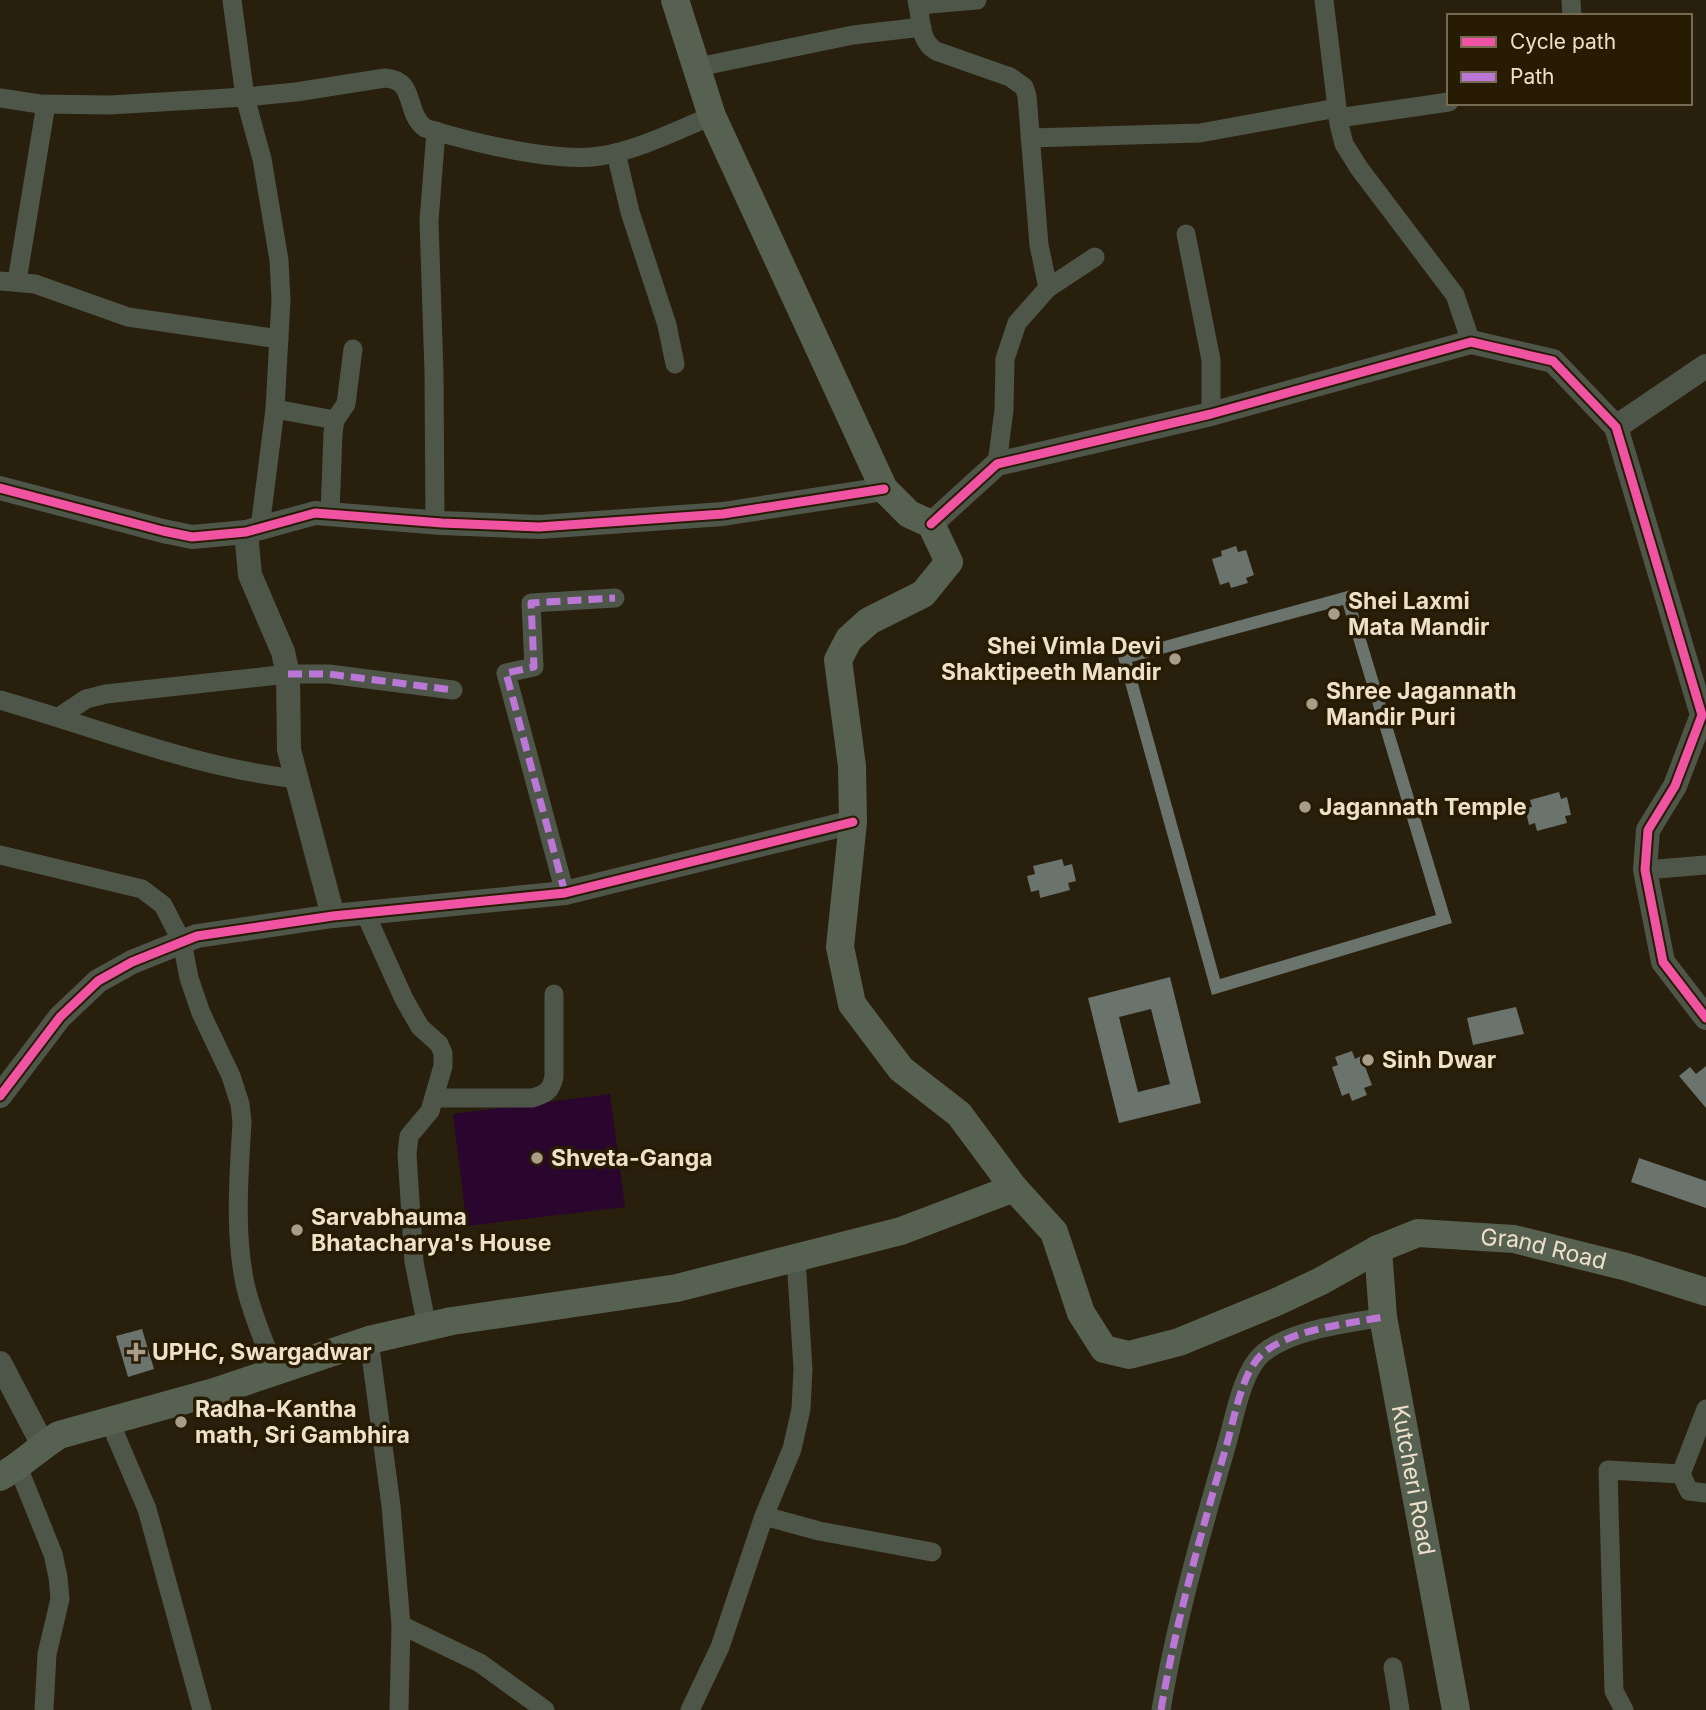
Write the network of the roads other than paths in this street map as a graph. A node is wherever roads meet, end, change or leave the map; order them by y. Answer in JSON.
{"nodes":[{"id":1,"x":232,"y":0,"type":"edge"},
{"id":2,"x":675,"y":0,"type":"edge"},
{"id":3,"x":976,"y":0,"type":"edge"},
{"id":4,"x":1324,"y":0,"type":"edge"},
{"id":5,"x":918,"y":3,"type":"edge"},
{"id":6,"x":922,"y":27,"type":"junction"},
{"id":7,"x":698,"y":67,"type":"junction"},
{"id":8,"x":245,"y":97,"type":"junction"},
{"id":9,"x":0,"y":98,"type":"edge"},
{"id":10,"x":1447,"y":102,"type":"edge"},
{"id":11,"x":46,"y":104,"type":"junction"},
{"id":12,"x":1338,"y":113,"type":"junction"},
{"id":13,"x":712,"y":116,"type":"junction"},
{"id":14,"x":436,"y":131,"type":"junction"},
{"id":15,"x":1030,"y":138,"type":"junction"},
{"id":16,"x":616,"y":153,"type":"junction"},
{"id":17,"x":1186,"y":234,"type":"dead end"},
{"id":18,"x":1095,"y":257,"type":"dead end"},
{"id":19,"x":8,"y":281,"type":"edge"},
{"id":20,"x":1048,"y":288,"type":"junction"},
{"id":21,"x":279,"y":338,"type":"junction"},
{"id":22,"x":1471,"y":342,"type":"junction"},
{"id":23,"x":353,"y":349,"type":"dead end"},
{"id":24,"x":675,"y":364,"type":"dead end"},
{"id":25,"x":1706,"y":366,"type":"edge"},
{"id":26,"x":275,"y":409,"type":"junction"},
{"id":27,"x":1211,"y":414,"type":"junction"},
{"id":28,"x":335,"y":421,"type":"junction"},
{"id":29,"x":1616,"y":427,"type":"junction"},
{"id":30,"x":997,"y":464,"type":"junction"},
{"id":31,"x":0,"y":488,"type":"edge"},
{"id":32,"x":884,"y":489,"type":"junction"},
{"id":33,"x":330,"y":514,"type":"junction"},
{"id":34,"x":435,"y":522,"type":"junction"},
{"id":35,"x":931,"y":524,"type":"junction"},
{"id":36,"x":253,"y":530,"type":"junction"},
{"id":37,"x":615,"y":598,"type":"dead end"},
{"id":38,"x":288,"y":674,"type":"junction"},
{"id":39,"x":453,"y":690,"type":"dead end"},
{"id":40,"x":0,"y":700,"type":"edge"},
{"id":41,"x":1704,"y":715,"type":"edge"},
{"id":42,"x":59,"y":717,"type":"junction"},
{"id":43,"x":298,"y":779,"type":"junction"},
{"id":44,"x":853,"y":822,"type":"junction"},
{"id":45,"x":0,"y":855,"type":"edge"},
{"id":46,"x":1706,"y":865,"type":"edge"},
{"id":47,"x":1645,"y":870,"type":"junction"},
{"id":48,"x":565,"y":894,"type":"junction"},
{"id":49,"x":365,"y":913,"type":"junction"},
{"id":50,"x":333,"y":916,"type":"junction"},
{"id":51,"x":182,"y":942,"type":"junction"},
{"id":52,"x":554,"y":994,"type":"dead end"},
{"id":53,"x":1706,"y":1017,"type":"edge"},
{"id":54,"x":8,"y":1072,"type":"edge"},
{"id":55,"x":0,"y":1096,"type":"edge"},
{"id":56,"x":434,"y":1098,"type":"junction"},
{"id":57,"x":1014,"y":1188,"type":"junction"},
{"id":58,"x":1378,"y":1249,"type":"junction"},
{"id":59,"x":796,"y":1258,"type":"junction"},
{"id":60,"x":1706,"y":1292,"type":"edge"},
{"id":61,"x":1383,"y":1317,"type":"junction"},
{"id":62,"x":427,"y":1326,"type":"junction"},
{"id":63,"x":369,"y":1340,"type":"junction"},
{"id":64,"x":0,"y":1363,"type":"edge"},
{"id":65,"x":276,"y":1371,"type":"junction"},
{"id":66,"x":1706,"y":1409,"type":"edge"},
{"id":67,"x":109,"y":1420,"type":"junction"},
{"id":68,"x":43,"y":1445,"type":"junction"},
{"id":69,"x":9,"y":1472,"type":"edge"},
{"id":70,"x":1681,"y":1474,"type":"junction"},
{"id":71,"x":1706,"y":1493,"type":"edge"},
{"id":72,"x":764,"y":1516,"type":"junction"},
{"id":73,"x":932,"y":1552,"type":"dead end"},
{"id":74,"x":401,"y":1625,"type":"junction"},
{"id":75,"x":1393,"y":1667,"type":"dead end"},
{"id":76,"x":44,"y":1710,"type":"edge"},
{"id":77,"x":202,"y":1710,"type":"edge"},
{"id":78,"x":399,"y":1710,"type":"edge"},
{"id":79,"x":545,"y":1710,"type":"edge"},
{"id":80,"x":690,"y":1710,"type":"edge"},
{"id":81,"x":1161,"y":1710,"type":"edge"},
{"id":82,"x":1400,"y":1710,"type":"edge"},
{"id":83,"x":1456,"y":1710,"type":"edge"},
{"id":84,"x":1624,"y":1710,"type":"edge"}],
"edges":[{"from":1,"to":8,"type":"street"},
{"from":2,"to":7,"type":"main road"},
{"from":3,"to":5,"type":"street"},
{"from":4,"to":12,"type":"street"},
{"from":5,"to":6,"type":"street"},
{"from":6,"to":7,"type":"street"},
{"from":6,"to":15,"type":"street"},
{"from":7,"to":13,"type":"main road"},
{"from":8,"to":11,"type":"street"},
{"from":8,"to":14,"type":"street"},
{"from":8,"to":21,"type":"street"},
{"from":9,"to":11,"type":"street"},
{"from":10,"to":12,"type":"street"},
{"from":11,"to":19,"type":"street"},
{"from":12,"to":15,"type":"street"},
{"from":12,"to":22,"type":"street"},
{"from":13,"to":16,"type":"street"},
{"from":13,"to":32,"type":"main road"},
{"from":14,"to":16,"type":"street"},
{"from":14,"to":34,"type":"street"},
{"from":15,"to":20,"type":"street"},
{"from":16,"to":24,"type":"street"},
{"from":17,"to":27,"type":"street"},
{"from":18,"to":20,"type":"street"},
{"from":19,"to":21,"type":"street"},
{"from":20,"to":30,"type":"street"},
{"from":21,"to":26,"type":"street"},
{"from":22,"to":27,"type":"street"},
{"from":22,"to":29,"type":"street"},
{"from":23,"to":28,"type":"street"},
{"from":25,"to":29,"type":"street"},
{"from":26,"to":28,"type":"street"},
{"from":26,"to":36,"type":"street"},
{"from":27,"to":30,"type":"street"},
{"from":28,"to":33,"type":"street"},
{"from":29,"to":41,"type":"street"},
{"from":30,"to":35,"type":"street"},
{"from":31,"to":36,"type":"street"},
{"from":32,"to":34,"type":"street"},
{"from":32,"to":35,"type":"main road"},
{"from":33,"to":34,"type":"street"},
{"from":33,"to":36,"type":"street"},
{"from":35,"to":44,"type":"main road","name":"Grand Road"},
{"from":36,"to":38,"type":"street"},
{"from":37,"to":48,"type":"street"},
{"from":38,"to":39,"type":"street"},
{"from":38,"to":42,"type":"street"},
{"from":38,"to":43,"type":"street"},
{"from":40,"to":42,"type":"street"},
{"from":41,"to":47,"type":"street"},
{"from":42,"to":43,"type":"street"},
{"from":43,"to":50,"type":"street"},
{"from":44,"to":48,"type":"street"},
{"from":44,"to":57,"type":"main road","name":"Grand Road"},
{"from":45,"to":51,"type":"street"},
{"from":46,"to":47,"type":"street"},
{"from":47,"to":53,"type":"street"},
{"from":48,"to":49,"type":"street"},
{"from":49,"to":50,"type":"street"},
{"from":49,"to":56,"type":"street"},
{"from":50,"to":51,"type":"street"},
{"from":51,"to":54,"type":"street"},
{"from":51,"to":65,"type":"street"},
{"from":52,"to":56,"type":"street"},
{"from":54,"to":55,"type":"street"},
{"from":56,"to":62,"type":"street"},
{"from":57,"to":58,"type":"main road","name":"Grand Road"},
{"from":57,"to":59,"type":"main road"},
{"from":58,"to":60,"type":"main road","name":"Grand Road"},
{"from":58,"to":61,"type":"main road","name":"Kutcheri Road"},
{"from":59,"to":62,"type":"main road"},
{"from":59,"to":72,"type":"street"},
{"from":61,"to":81,"type":"street"},
{"from":61,"to":83,"type":"main road","name":"Kutcheri Road"},
{"from":62,"to":63,"type":"main road"},
{"from":63,"to":65,"type":"main road"},
{"from":63,"to":74,"type":"street"},
{"from":64,"to":68,"type":"street"},
{"from":65,"to":67,"type":"main road"},
{"from":66,"to":70,"type":"street"},
{"from":67,"to":68,"type":"main road"},
{"from":67,"to":77,"type":"street"},
{"from":68,"to":69,"type":"main road"},
{"from":69,"to":76,"type":"street"},
{"from":70,"to":71,"type":"street"},
{"from":70,"to":84,"type":"street"},
{"from":72,"to":73,"type":"street"},
{"from":72,"to":80,"type":"street"},
{"from":74,"to":78,"type":"street"},
{"from":74,"to":79,"type":"street"},
{"from":75,"to":82,"type":"street"}]}
